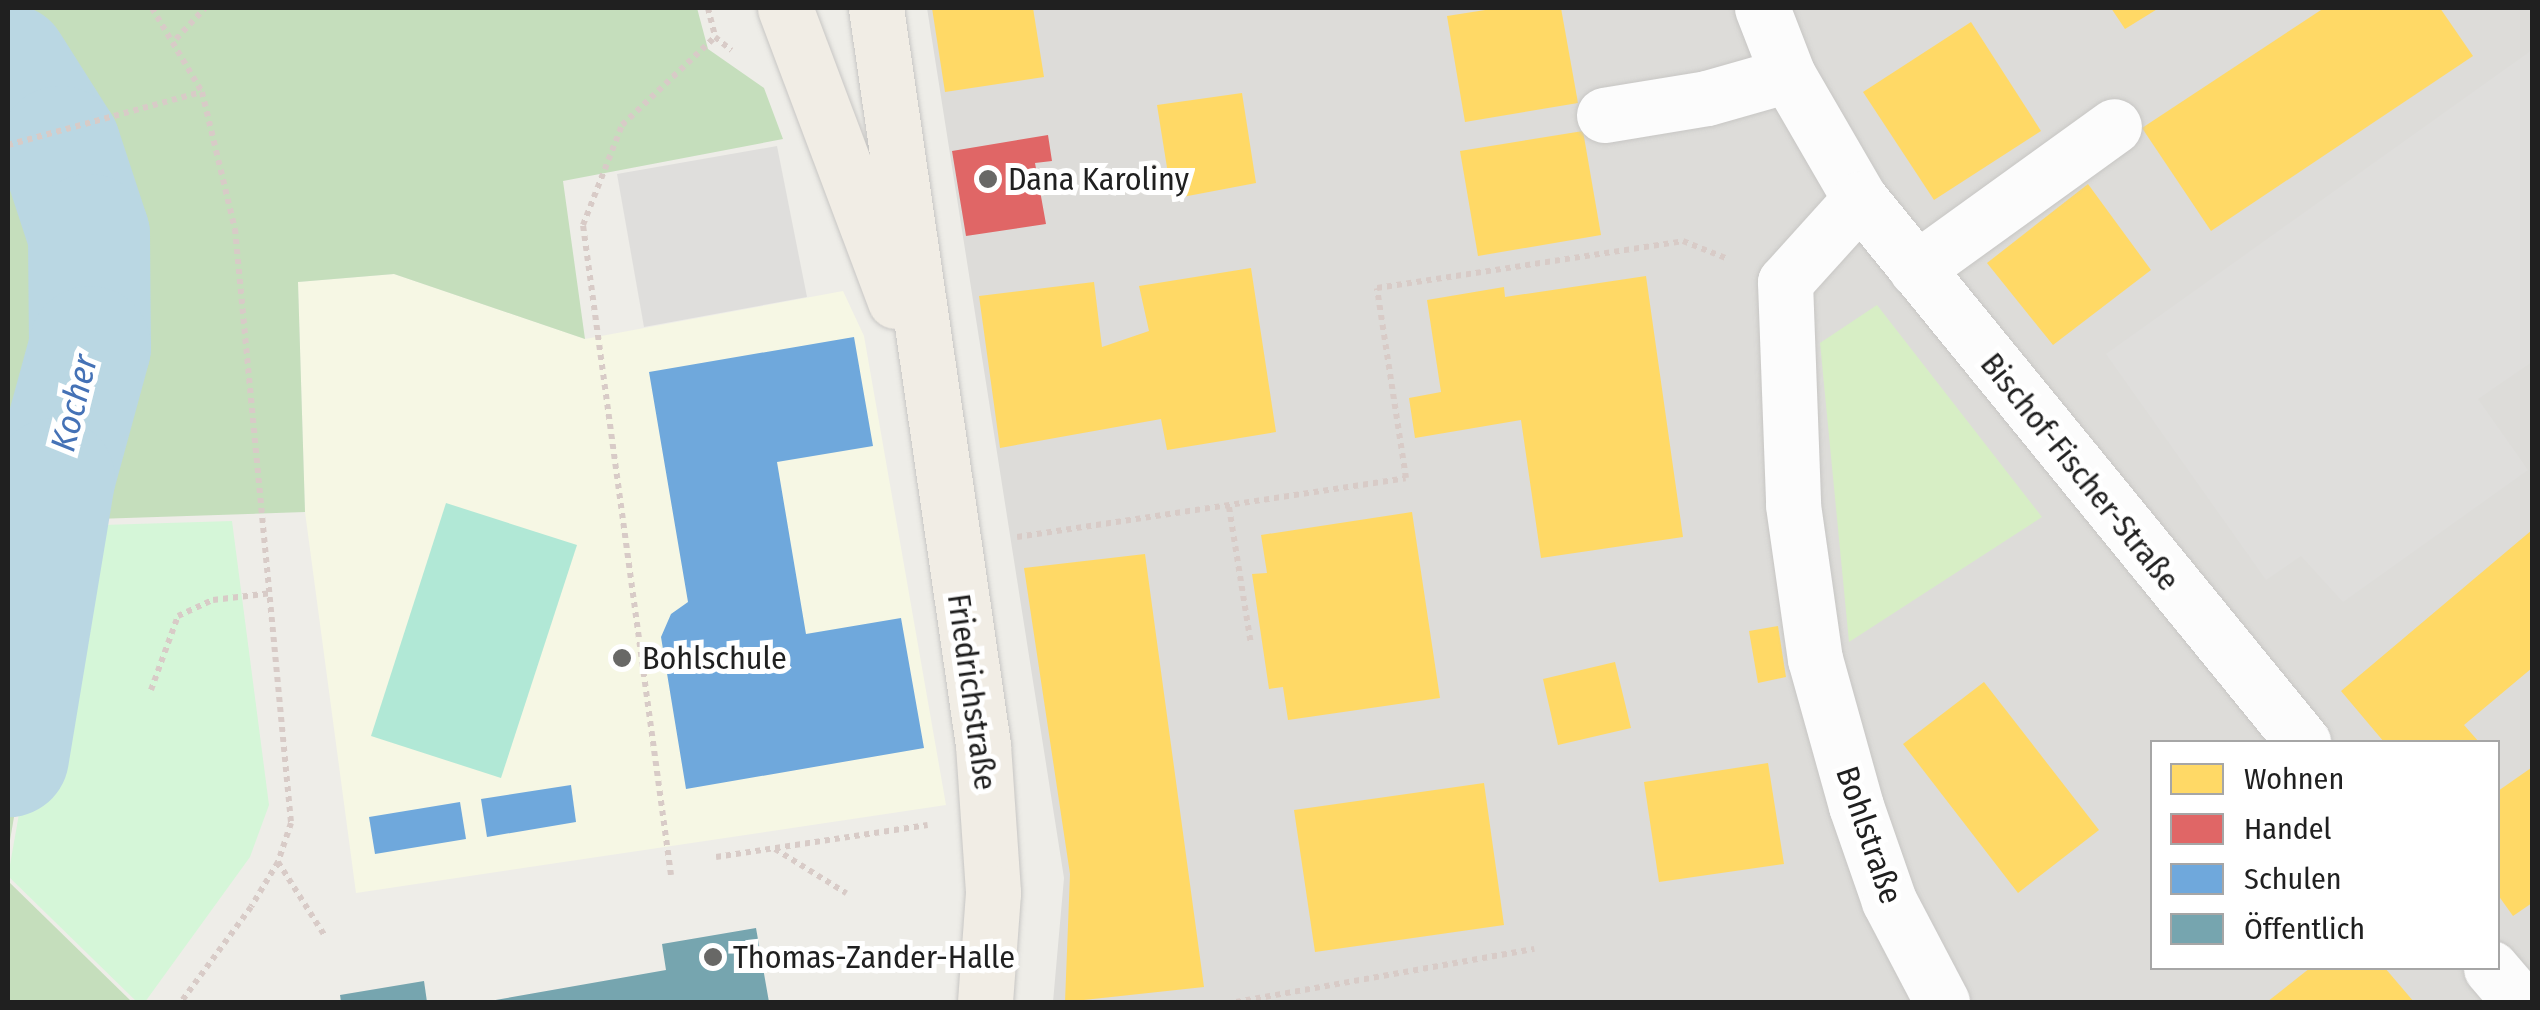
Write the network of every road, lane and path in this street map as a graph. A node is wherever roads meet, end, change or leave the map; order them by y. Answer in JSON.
{"nodes":[{"id":1,"x":152,"y":8,"type":"edge"},
{"id":2,"x":205,"y":8,"type":"edge"},
{"id":3,"x":785,"y":8,"type":"edge"},
{"id":4,"x":876,"y":8,"type":"edge"},
{"id":5,"x":1762,"y":8,"type":"edge"},
{"id":6,"x":715,"y":37,"type":"dead end"},
{"id":7,"x":176,"y":40,"type":"junction"},
{"id":8,"x":1788,"y":75,"type":"junction"},
{"id":9,"x":202,"y":92,"type":"junction"},
{"id":10,"x":1604,"y":115,"type":"dead end"},
{"id":11,"x":2114,"y":126,"type":"dead end"},
{"id":12,"x":8,"y":145,"type":"edge"},
{"id":13,"x":1860,"y":199,"type":"junction"},
{"id":14,"x":1683,"y":241,"type":"dead end"},
{"id":15,"x":1916,"y":269,"type":"junction"},
{"id":16,"x":926,"y":384,"type":"junction"},
{"id":17,"x":1229,"y":506,"type":"junction"},
{"id":18,"x":951,"y":546,"type":"junction"},
{"id":19,"x":272,"y":594,"type":"junction"},
{"id":20,"x":1250,"y":644,"type":"dead end"},
{"id":21,"x":151,"y":690,"type":"dead end"},
{"id":22,"x":2301,"y":740,"type":"edge"},
{"id":23,"x":988,"y":817,"type":"junction"},
{"id":24,"x":774,"y":848,"type":"junction"},
{"id":25,"x":716,"y":857,"type":"dead end"},
{"id":26,"x":278,"y":862,"type":"junction"},
{"id":27,"x":670,"y":874,"type":"dead end"},
{"id":28,"x":846,"y":893,"type":"dead end"},
{"id":29,"x":325,"y":936,"type":"dead end"},
{"id":30,"x":1534,"y":950,"type":"dead end"},
{"id":31,"x":2493,"y":970,"type":"edge"},
{"id":32,"x":181,"y":1002,"type":"edge"},
{"id":33,"x":985,"y":1002,"type":"edge"},
{"id":34,"x":1236,"y":1002,"type":"edge"},
{"id":35,"x":1942,"y":1002,"type":"edge"},
{"id":36,"x":2520,"y":1002,"type":"edge"}],
"edges":[{"from":1,"to":7,"type":"path"},
{"from":2,"to":7,"type":"path"},
{"from":3,"to":16,"type":"main road","name":"Friedrichstraße"},
{"from":4,"to":16,"type":"main road","name":"Friedrichstraße"},
{"from":5,"to":8,"type":"street","name":"Bischof-Fischer-Straße"},
{"from":6,"to":27,"type":"path"},
{"from":7,"to":9,"type":"path"},
{"from":8,"to":10,"type":"street"},
{"from":8,"to":13,"type":"street","name":"Bischof-Fischer-Straße"},
{"from":9,"to":12,"type":"path"},
{"from":9,"to":19,"type":"path"},
{"from":11,"to":15,"type":"street"},
{"from":13,"to":15,"type":"street","name":"Bischof-Fischer-Straße"},
{"from":13,"to":35,"type":"street","name":"Bohlstraße"},
{"from":14,"to":17,"type":"path"},
{"from":15,"to":22,"type":"street","name":"Bischof-Fischer-Straße"},
{"from":16,"to":18,"type":"main road","name":"Friedrichstraße"},
{"from":17,"to":18,"type":"path"},
{"from":17,"to":20,"type":"path"},
{"from":18,"to":23,"type":"main road","name":"Friedrichstraße"},
{"from":19,"to":21,"type":"path"},
{"from":19,"to":26,"type":"path"},
{"from":23,"to":24,"type":"path"},
{"from":23,"to":33,"type":"main road","name":"Friedrichstraße"},
{"from":24,"to":25,"type":"path"},
{"from":24,"to":28,"type":"path"},
{"from":26,"to":29,"type":"path"},
{"from":26,"to":32,"type":"path"},
{"from":30,"to":34,"type":"path"},
{"from":31,"to":36,"type":"street"}]}
